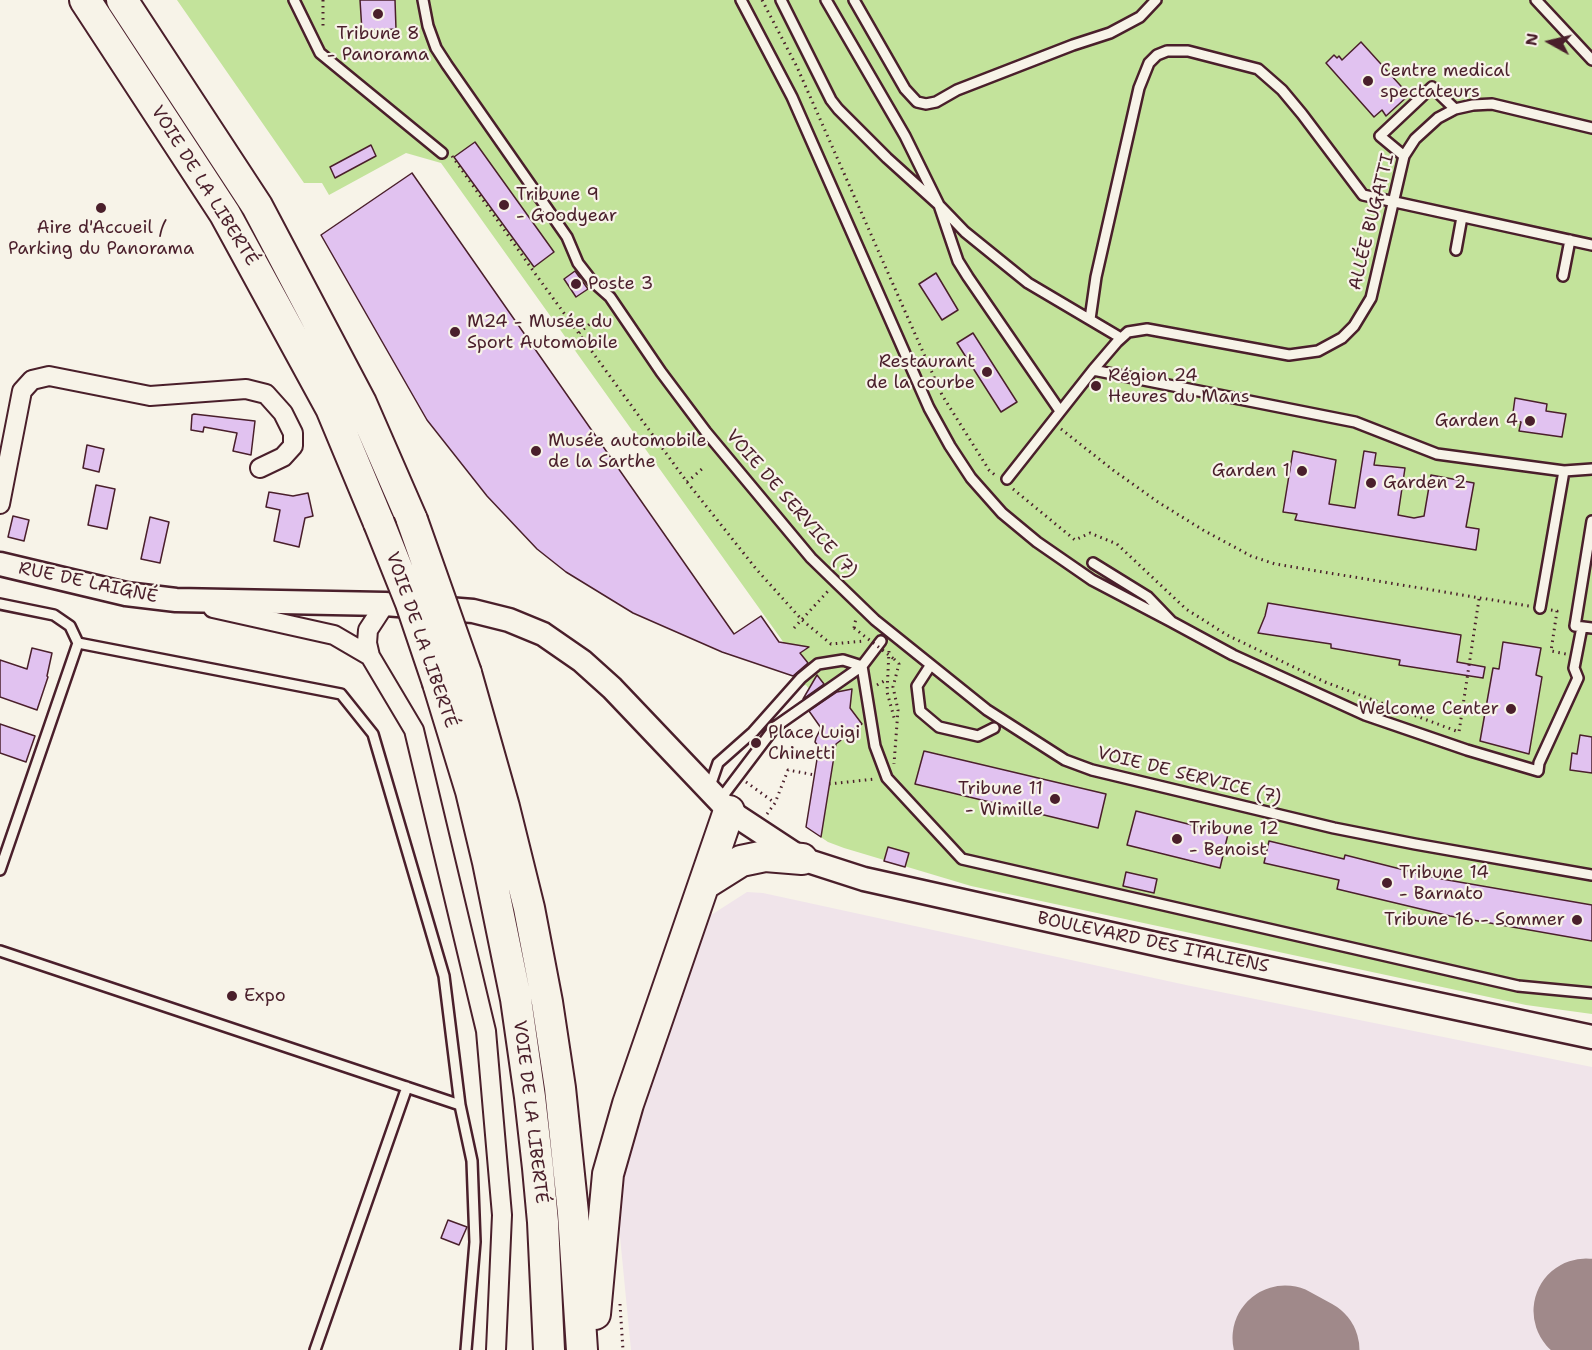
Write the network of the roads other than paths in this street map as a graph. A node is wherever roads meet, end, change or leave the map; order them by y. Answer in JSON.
{"nodes":[{"id":1,"x":85,"y":0,"type":"edge"},
{"id":2,"x":122,"y":0,"type":"edge"},
{"id":3,"x":294,"y":0,"type":"edge"},
{"id":4,"x":423,"y":0,"type":"edge"},
{"id":5,"x":741,"y":0,"type":"edge"},
{"id":6,"x":781,"y":0,"type":"edge"},
{"id":7,"x":826,"y":0,"type":"edge"},
{"id":8,"x":854,"y":0,"type":"edge"},
{"id":9,"x":1156,"y":0,"type":"edge"},
{"id":10,"x":1536,"y":0,"type":"edge"},
{"id":11,"x":1592,"y":60,"type":"edge"},
{"id":12,"x":1455,"y":109,"type":"junction"},
{"id":13,"x":1592,"y":128,"type":"edge"},
{"id":14,"x":445,"y":151,"type":"road end"},
{"id":15,"x":1404,"y":156,"type":"junction"},
{"id":16,"x":1392,"y":201,"type":"junction"},
{"id":17,"x":939,"y":205,"type":"junction"},
{"id":18,"x":1462,"y":216,"type":"junction"},
{"id":19,"x":1570,"y":240,"type":"junction"},
{"id":20,"x":1592,"y":244,"type":"edge"},
{"id":21,"x":1456,"y":250,"type":"dead end"},
{"id":22,"x":1563,"y":276,"type":"dead end"},
{"id":23,"x":1090,"y":319,"type":"junction"},
{"id":24,"x":1121,"y":338,"type":"junction"},
{"id":25,"x":1093,"y":370,"type":"junction"},
{"id":26,"x":1060,"y":411,"type":"junction"},
{"id":27,"x":260,"y":468,"type":"dead end"},
{"id":28,"x":1592,"y":469,"type":"edge"},
{"id":29,"x":1564,"y":471,"type":"junction"},
{"id":30,"x":1004,"y":480,"type":"road end"},
{"id":31,"x":0,"y":504,"type":"edge"},
{"id":32,"x":1592,"y":521,"type":"edge"},
{"id":33,"x":1093,"y":563,"type":"dead end"},
{"id":34,"x":0,"y":564,"type":"edge"},
{"id":35,"x":176,"y":600,"type":"junction"},
{"id":36,"x":0,"y":604,"type":"edge"},
{"id":37,"x":385,"y":604,"type":"junction"},
{"id":38,"x":1540,"y":608,"type":"dead end"},
{"id":39,"x":1172,"y":622,"type":"junction"},
{"id":40,"x":1583,"y":627,"type":"edge"},
{"id":41,"x":543,"y":634,"type":"joint"},
{"id":42,"x":78,"y":643,"type":"junction"},
{"id":43,"x":885,"y":644,"type":"road end"},
{"id":44,"x":370,"y":656,"type":"junction"},
{"id":45,"x":862,"y":666,"type":"junction"},
{"id":46,"x":930,"y":666,"type":"junction"},
{"id":47,"x":994,"y":728,"type":"dead end"},
{"id":48,"x":719,"y":801,"type":"junction"},
{"id":49,"x":802,"y":859,"type":"junction"},
{"id":50,"x":0,"y":870,"type":"edge"},
{"id":51,"x":1592,"y":874,"type":"edge"},
{"id":52,"x":706,"y":883,"type":"junction"},
{"id":53,"x":0,"y":951,"type":"edge"},
{"id":54,"x":1592,"y":993,"type":"edge"},
{"id":55,"x":1592,"y":1037,"type":"edge"},
{"id":56,"x":407,"y":1087,"type":"junction"},
{"id":57,"x":460,"y":1105,"type":"junction"},
{"id":58,"x":315,"y":1350,"type":"edge"},
{"id":59,"x":466,"y":1350,"type":"edge"},
{"id":60,"x":496,"y":1350,"type":"edge"},
{"id":61,"x":549,"y":1350,"type":"edge"},
{"id":62,"x":582,"y":1350,"type":"edge"},
{"id":63,"x":591,"y":1350,"type":"edge"}],
"edges":[{"from":1,"to":61,"type":"highway","name":"VOIE DE LA LIBERTÉ","bridge":true},
{"from":2,"to":62,"type":"highway","name":"VOIE DE LA LIBERTÉ","bridge":true},
{"from":3,"to":14,"type":"lane"},
{"from":4,"to":46,"type":"lane","name":"VOIE DE SERVICE (7)"},
{"from":5,"to":39,"type":"lane"},
{"from":6,"to":17,"type":"lane"},
{"from":7,"to":17,"type":"lane"},
{"from":8,"to":9,"type":"lane"},
{"from":10,"to":11,"type":"lane"},
{"from":12,"to":13,"type":"lane","name":"ALLÉE BUGATTI"},
{"from":12,"to":15,"type":"lane","name":"ALLÉE BUGATTI"},
{"from":12,"to":15,"type":"lane"},
{"from":15,"to":16,"type":"lane","name":"ALLÉE BUGATTI"},
{"from":16,"to":18,"type":"lane"},
{"from":16,"to":23,"type":"lane"},
{"from":16,"to":24,"type":"lane","name":"ALLÉE BUGATTI"},
{"from":17,"to":23,"type":"lane"},
{"from":17,"to":26,"type":"lane"},
{"from":18,"to":19,"type":"lane"},
{"from":18,"to":21,"type":"lane"},
{"from":19,"to":20,"type":"lane"},
{"from":19,"to":22,"type":"lane"},
{"from":23,"to":24,"type":"lane"},
{"from":24,"to":25,"type":"lane"},
{"from":25,"to":26,"type":"lane"},
{"from":25,"to":29,"type":"lane"},
{"from":26,"to":30,"type":"lane"},
{"from":27,"to":31,"type":"street"},
{"from":28,"to":29,"type":"lane"},
{"from":29,"to":38,"type":"lane"},
{"from":32,"to":40,"type":"lane"},
{"from":33,"to":39,"type":"lane"},
{"from":34,"to":35,"type":"street","name":"RUE DE LAIGNÉ"},
{"from":35,"to":37,"type":"street","name":"RUE DE LAIGNÉ"},
{"from":35,"to":44,"type":"street"},
{"from":36,"to":42,"type":"lane"},
{"from":37,"to":41,"type":"street","name":"RUE DE LAIGNÉ"},
{"from":37,"to":44,"type":"street"},
{"from":39,"to":40,"type":"lane"},
{"from":41,"to":48,"type":"street","name":"BOULEVARD DES ITALIENS"},
{"from":42,"to":50,"type":"lane"},
{"from":42,"to":57,"type":"lane"},
{"from":43,"to":45,"type":"lane"},
{"from":44,"to":60,"type":"street"},
{"from":45,"to":48,"type":"lane"},
{"from":45,"to":48,"type":"lane"},
{"from":45,"to":54,"type":"lane"},
{"from":46,"to":47,"type":"lane"},
{"from":46,"to":51,"type":"lane","name":"VOIE DE SERVICE (7)"},
{"from":48,"to":49,"type":"street","name":"BOULEVARD DES ITALIENS"},
{"from":48,"to":52,"type":"highway"},
{"from":49,"to":52,"type":"highway"},
{"from":49,"to":55,"type":"street","name":"BOULEVARD DES ITALIENS"},
{"from":52,"to":63,"type":"highway"},
{"from":53,"to":56,"type":"lane"},
{"from":56,"to":57,"type":"lane"},
{"from":56,"to":58,"type":"lane"},
{"from":57,"to":59,"type":"lane"}]}
